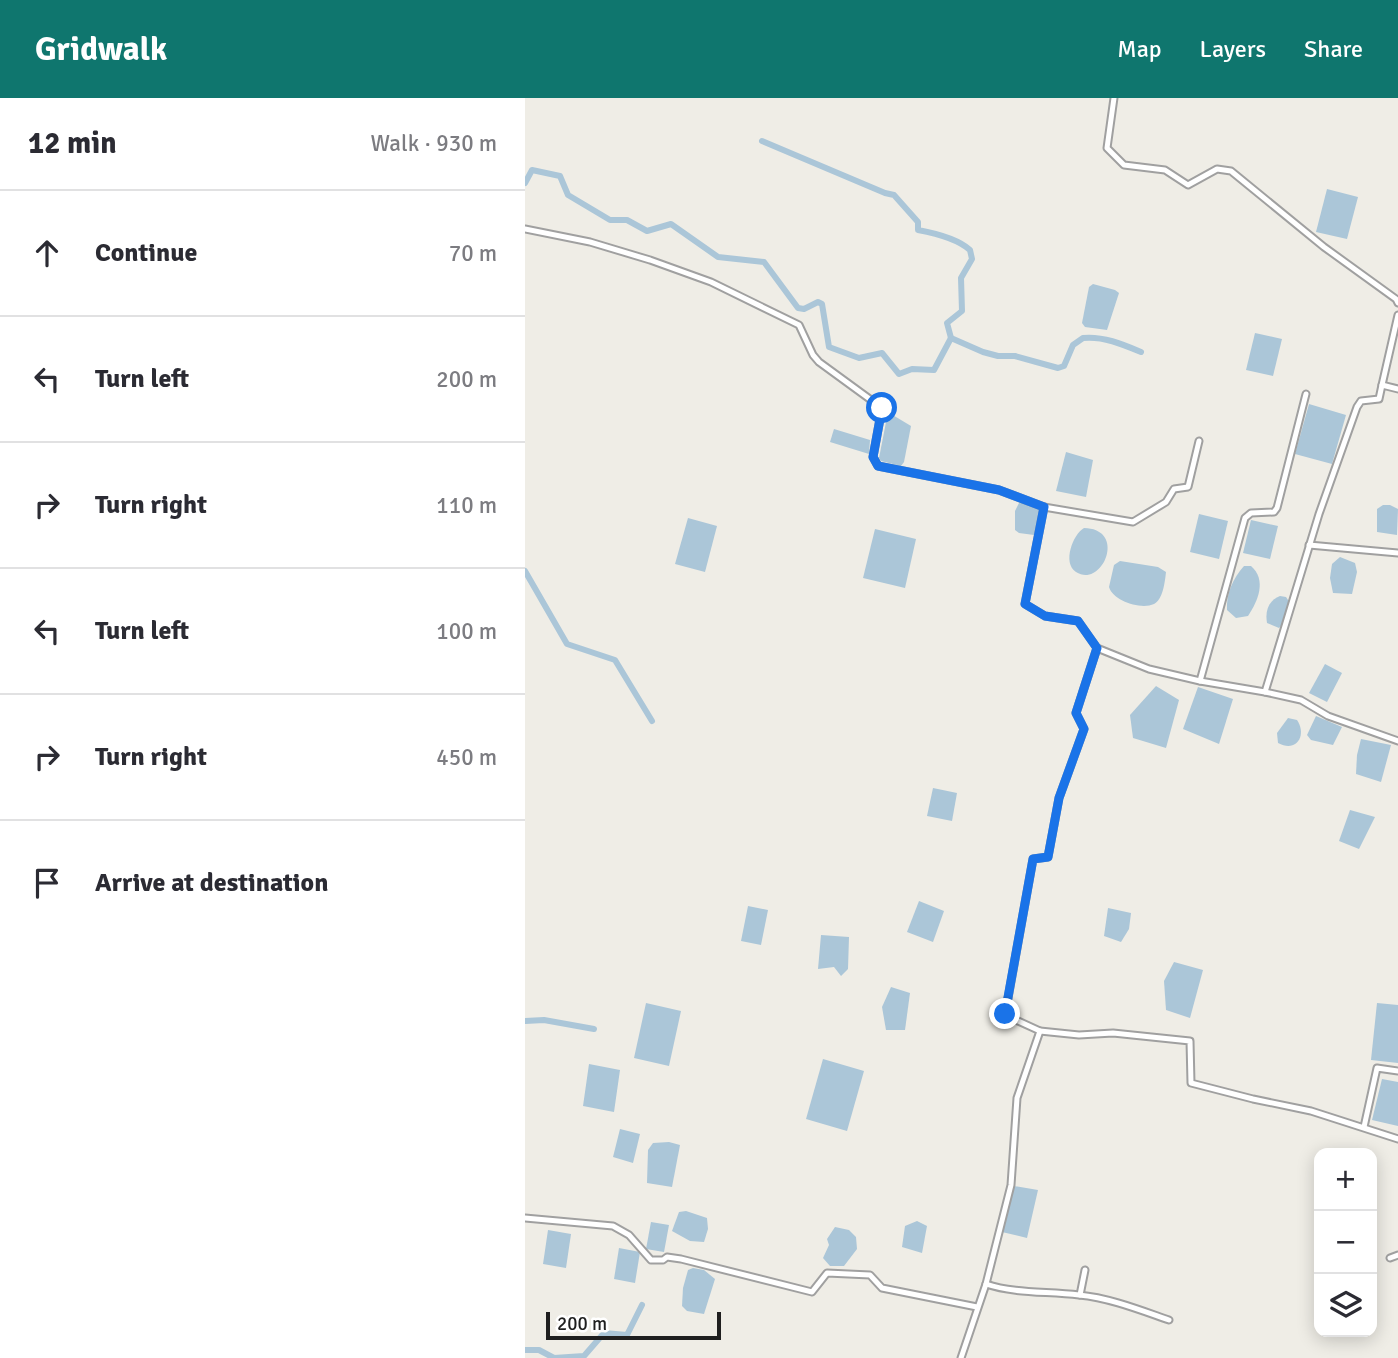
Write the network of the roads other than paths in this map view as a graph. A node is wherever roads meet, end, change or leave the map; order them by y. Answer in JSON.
{"nodes":[{"id":1,"x":1114,"y":98,"type":"edge"},
{"id":2,"x":525,"y":229,"type":"edge"},
{"id":3,"x":1398,"y":303,"type":"edge"},
{"id":4,"x":1398,"y":315,"type":"edge"},
{"id":5,"x":1382,"y":385,"type":"junction"},
{"id":6,"x":1398,"y":389,"type":"edge"},
{"id":7,"x":1306,"y":394,"type":"dead end"},
{"id":8,"x":1199,"y":441,"type":"dead end"},
{"id":9,"x":1044,"y":507,"type":"junction"},
{"id":10,"x":1309,"y":545,"type":"junction"},
{"id":11,"x":1398,"y":553,"type":"edge"},
{"id":12,"x":1097,"y":648,"type":"junction"},
{"id":13,"x":1200,"y":681,"type":"junction"},
{"id":14,"x":1265,"y":692,"type":"junction"},
{"id":15,"x":1398,"y":741,"type":"edge"},
{"id":16,"x":1040,"y":1031,"type":"junction"},
{"id":17,"x":1398,"y":1071,"type":"edge"},
{"id":18,"x":1364,"y":1127,"type":"junction"},
{"id":19,"x":1398,"y":1139,"type":"edge"},
{"id":20,"x":525,"y":1218,"type":"edge"},
{"id":21,"x":1398,"y":1255,"type":"edge"},
{"id":22,"x":1390,"y":1258,"type":"dead end"},
{"id":23,"x":1085,"y":1270,"type":"dead end"},
{"id":24,"x":985,"y":1284,"type":"junction"},
{"id":25,"x":1080,"y":1295,"type":"junction"},
{"id":26,"x":977,"y":1307,"type":"junction"},
{"id":27,"x":1169,"y":1320,"type":"dead end"},
{"id":28,"x":961,"y":1358,"type":"edge"}],
"edges":[{"from":1,"to":3,"type":"street"},
{"from":2,"to":9,"type":"street"},
{"from":4,"to":5,"type":"street"},
{"from":5,"to":6,"type":"street"},
{"from":5,"to":10,"type":"street"},
{"from":7,"to":13,"type":"street"},
{"from":8,"to":9,"type":"street"},
{"from":9,"to":12,"type":"street"},
{"from":10,"to":11,"type":"street"},
{"from":10,"to":14,"type":"street"},
{"from":12,"to":13,"type":"street"},
{"from":12,"to":16,"type":"street"},
{"from":13,"to":14,"type":"street"},
{"from":14,"to":15,"type":"street"},
{"from":16,"to":18,"type":"street"},
{"from":16,"to":24,"type":"street"},
{"from":17,"to":18,"type":"street"},
{"from":18,"to":19,"type":"street"},
{"from":20,"to":26,"type":"street"},
{"from":21,"to":22,"type":"street"},
{"from":23,"to":25,"type":"street"},
{"from":24,"to":25,"type":"street"},
{"from":24,"to":26,"type":"street"},
{"from":25,"to":27,"type":"street"},
{"from":26,"to":28,"type":"street"}]}
